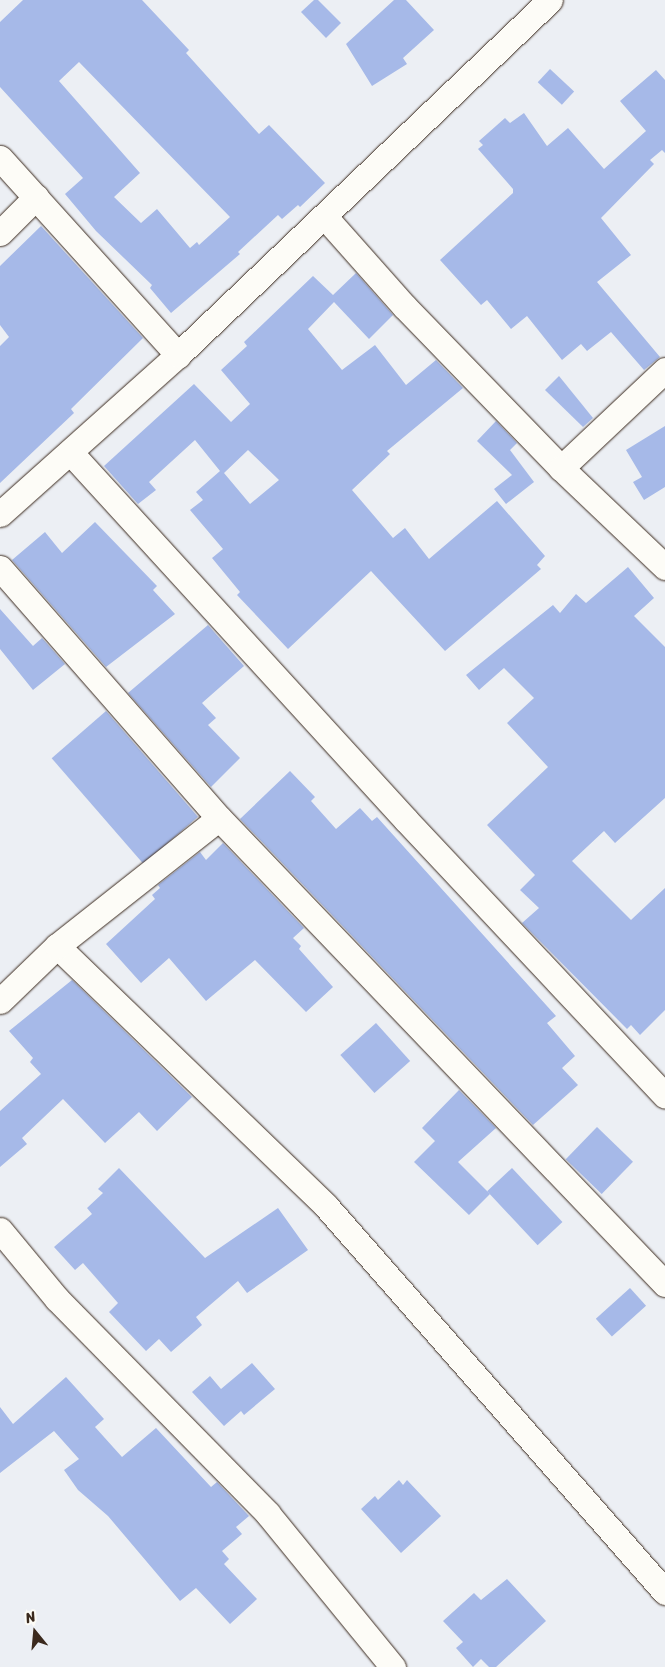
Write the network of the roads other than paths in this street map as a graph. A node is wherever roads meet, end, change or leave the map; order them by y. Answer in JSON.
{"nodes":[{"id":1,"x":550,"y":0,"type":"edge"},
{"id":2,"x":0,"y":158,"type":"edge"},
{"id":3,"x":36,"y":197,"type":"junction"},
{"id":4,"x":324,"y":217,"type":"junction"},
{"id":5,"x":0,"y":233,"type":"edge"},
{"id":6,"x":178,"y":355,"type":"junction"},
{"id":7,"x":665,"y":370,"type":"edge"},
{"id":8,"x":70,"y":452,"type":"junction"},
{"id":9,"x":561,"y":468,"type":"junction"},
{"id":10,"x":0,"y":514,"type":"edge"},
{"id":11,"x":665,"y":567,"type":"edge"},
{"id":12,"x":0,"y":568,"type":"edge"},
{"id":13,"x":220,"y":818,"type":"junction"},
{"id":14,"x":57,"y":946,"type":"junction"},
{"id":15,"x":0,"y":1001,"type":"edge"},
{"id":16,"x":665,"y":1096,"type":"edge"},
{"id":17,"x":0,"y":1230,"type":"edge"},
{"id":18,"x":665,"y":1284,"type":"edge"},
{"id":19,"x":665,"y":1592,"type":"edge"},
{"id":20,"x":393,"y":1667,"type":"edge"}],
"edges":[{"from":1,"to":4,"type":"street"},
{"from":2,"to":3,"type":"street"},
{"from":3,"to":5,"type":"street"},
{"from":3,"to":6,"type":"street"},
{"from":4,"to":6,"type":"street"},
{"from":4,"to":9,"type":"street"},
{"from":6,"to":8,"type":"street"},
{"from":7,"to":9,"type":"street"},
{"from":8,"to":10,"type":"street"},
{"from":8,"to":16,"type":"street"},
{"from":9,"to":11,"type":"street"},
{"from":12,"to":13,"type":"street"},
{"from":13,"to":14,"type":"street"},
{"from":13,"to":18,"type":"street"},
{"from":14,"to":15,"type":"street"},
{"from":14,"to":19,"type":"street"},
{"from":17,"to":20,"type":"street"}]}
